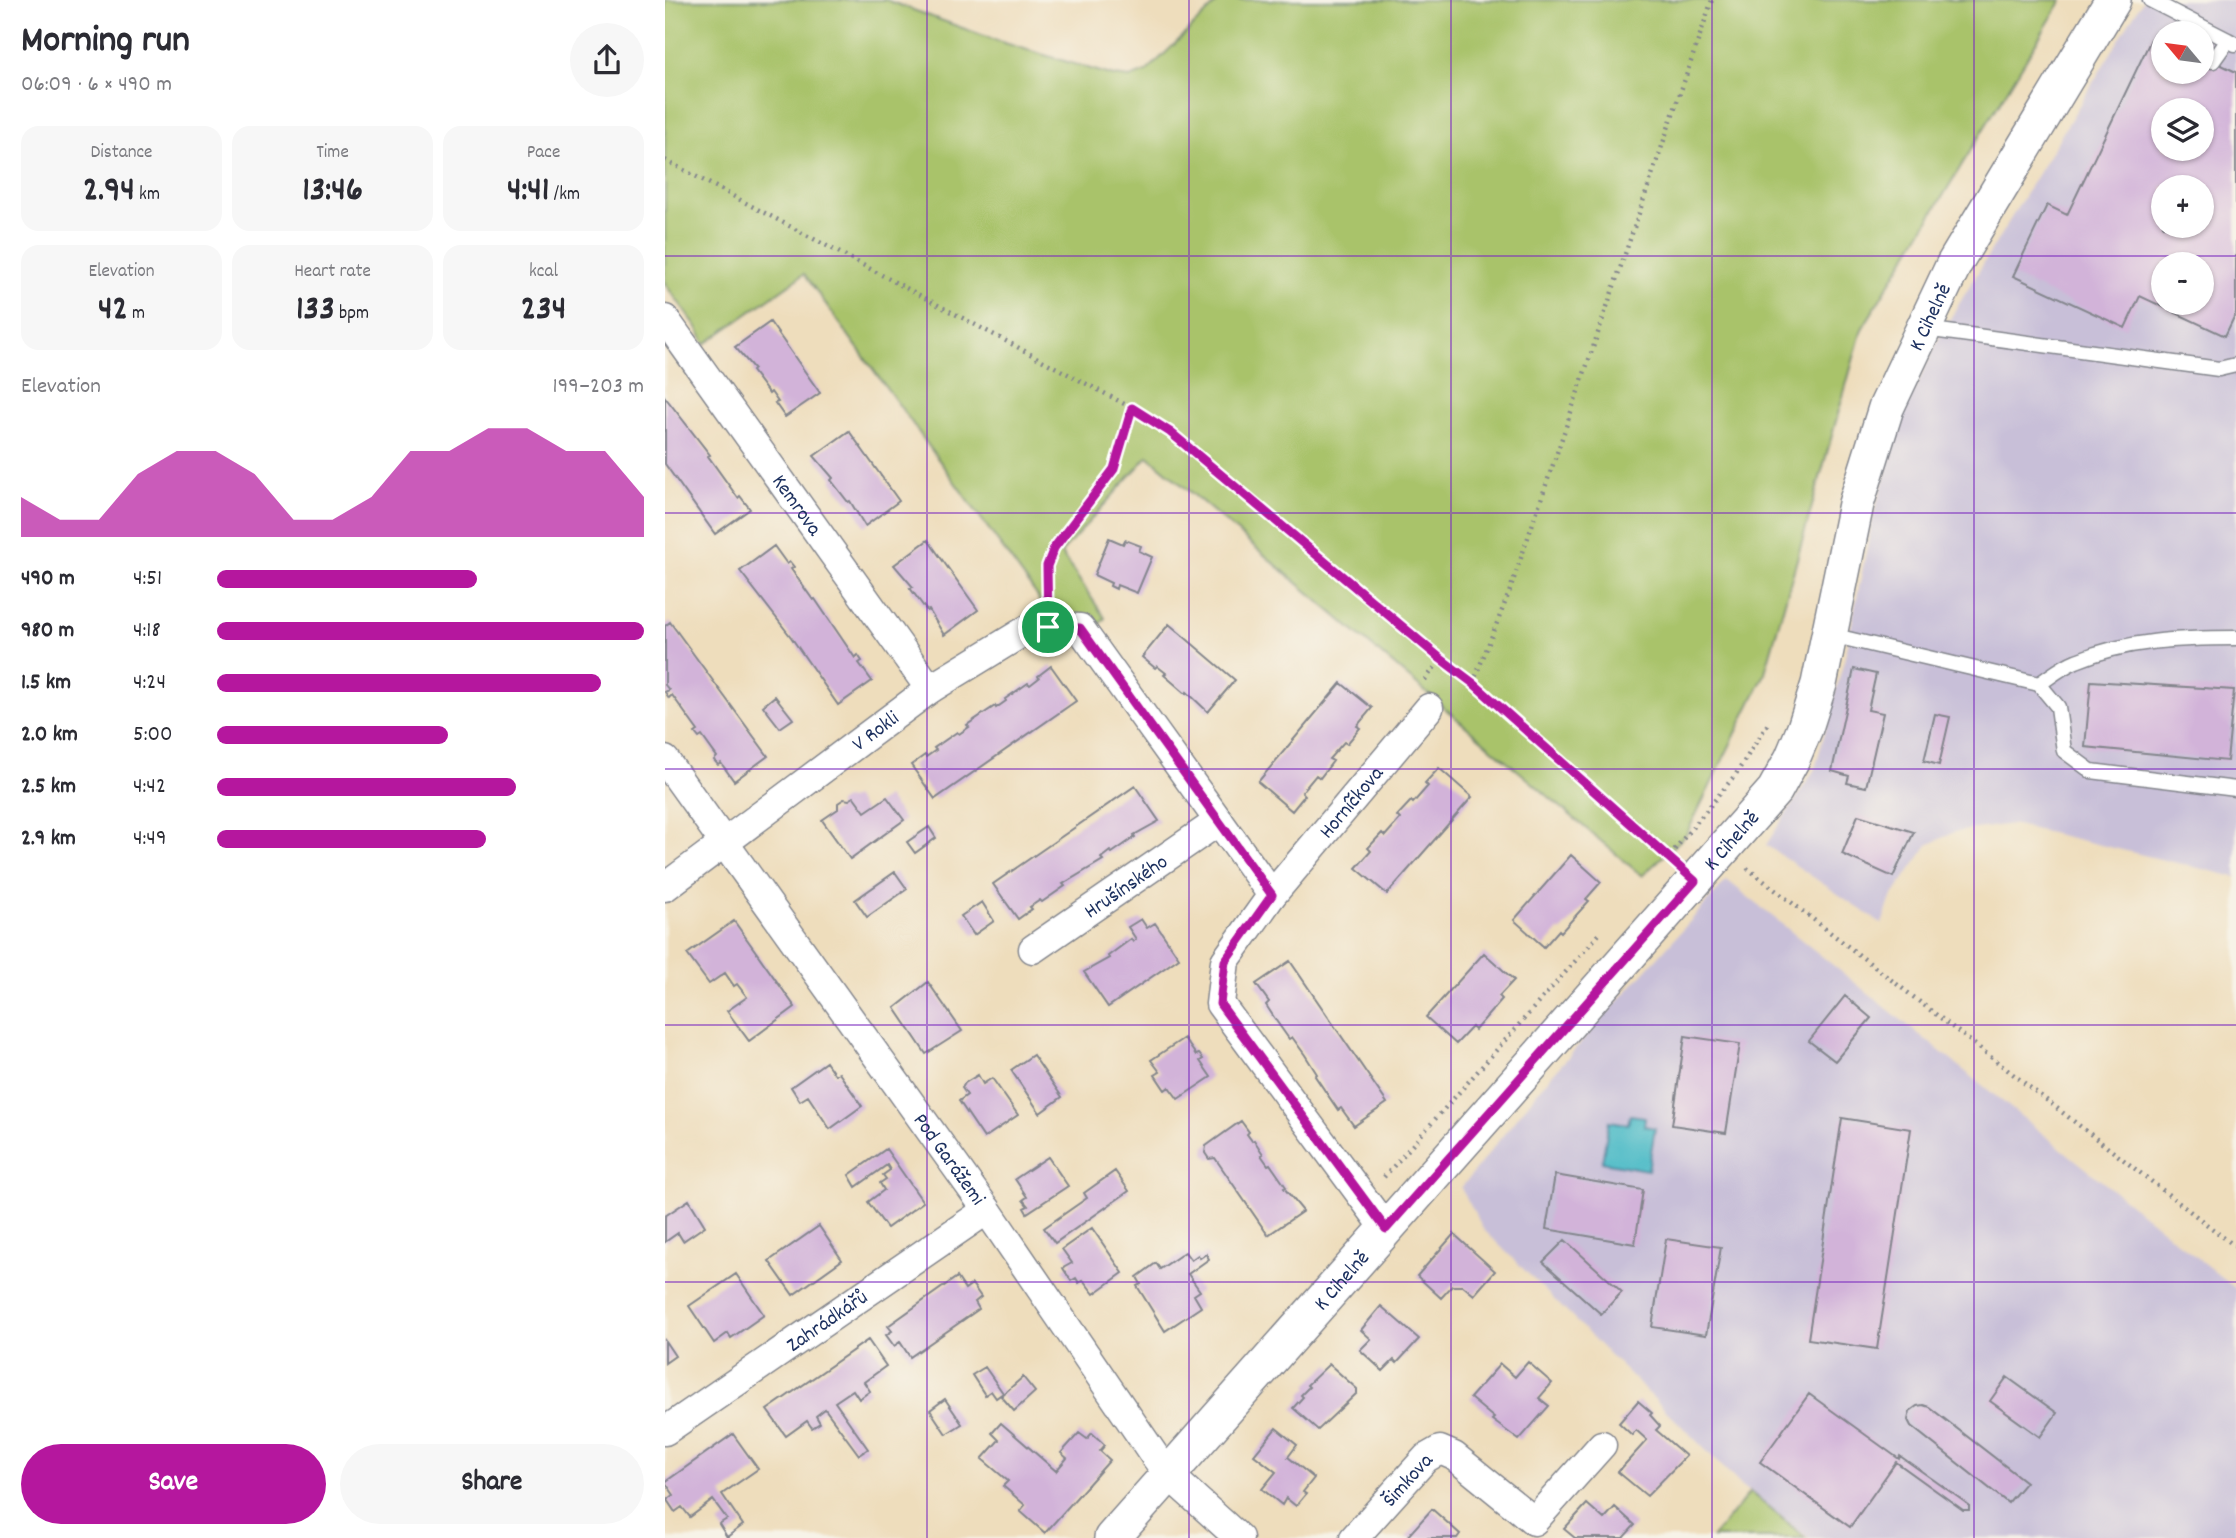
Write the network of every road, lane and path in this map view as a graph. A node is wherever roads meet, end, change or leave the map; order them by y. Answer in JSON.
{"nodes":[{"id":1,"x":1712,"y":0,"type":"edge"},
{"id":2,"x":2113,"y":0,"type":"edge"},
{"id":3,"x":2150,"y":0,"type":"edge"},
{"id":4,"x":2232,"y":42,"type":"edge"},
{"id":5,"x":2214,"y":60,"type":"edge"},
{"id":6,"x":665,"y":160,"type":"edge"},
{"id":7,"x":665,"y":319,"type":"edge"},
{"id":8,"x":1924,"y":329,"type":"junction"},
{"id":9,"x":2236,"y":365,"type":"edge"},
{"id":10,"x":1132,"y":408,"type":"junction"},
{"id":11,"x":1040,"y":626,"type":"junction"},
{"id":12,"x":1829,"y":634,"type":"junction"},
{"id":13,"x":2236,"y":638,"type":"edge"},
{"id":14,"x":1473,"y":683,"type":"junction"},
{"id":15,"x":2039,"y":684,"type":"junction"},
{"id":16,"x":930,"y":690,"type":"junction"},
{"id":17,"x":1429,"y":708,"type":"dead end"},
{"id":18,"x":665,"y":760,"type":"edge"},
{"id":19,"x":2236,"y":789,"type":"edge"},
{"id":20,"x":1219,"y":821,"type":"junction"},
{"id":21,"x":725,"y":844,"type":"junction"},
{"id":22,"x":1724,"y":849,"type":"junction"},
{"id":23,"x":1669,"y":857,"type":"junction"},
{"id":24,"x":1660,"y":867,"type":"dead end"},
{"id":25,"x":1695,"y":881,"type":"junction"},
{"id":26,"x":665,"y":887,"type":"edge"},
{"id":27,"x":1272,"y":895,"type":"junction"},
{"id":28,"x":1605,"y":928,"type":"dead end"},
{"id":29,"x":1033,"y":949,"type":"dead end"},
{"id":30,"x":1378,"y":1183,"type":"dead end"},
{"id":31,"x":987,"y":1210,"type":"junction"},
{"id":32,"x":1386,"y":1229,"type":"junction"},
{"id":33,"x":2236,"y":1247,"type":"edge"},
{"id":34,"x":665,"y":1431,"type":"edge"},
{"id":35,"x":1602,"y":1445,"type":"dead end"},
{"id":36,"x":1170,"y":1475,"type":"junction"},
{"id":37,"x":1526,"y":1529,"type":"edge"},
{"id":38,"x":1112,"y":1538,"type":"edge"},
{"id":39,"x":1239,"y":1538,"type":"edge"},
{"id":40,"x":1354,"y":1538,"type":"edge"}],
"edges":[{"from":1,"to":14,"type":"path"},
{"from":2,"to":8,"type":"street","name":"K Cihelně"},
{"from":3,"to":4,"type":"lane"},
{"from":4,"to":5,"type":"lane"},
{"from":6,"to":10,"type":"path"},
{"from":7,"to":16,"type":"street","name":"Kemrova"},
{"from":8,"to":9,"type":"lane"},
{"from":8,"to":12,"type":"street","name":"K Cihelně"},
{"from":10,"to":11,"type":"path"},
{"from":10,"to":14,"type":"path"},
{"from":11,"to":16,"type":"street","name":"V Rokli"},
{"from":11,"to":20,"type":"street"},
{"from":12,"to":15,"type":"lane"},
{"from":12,"to":22,"type":"street","name":"K Cihelně"},
{"from":13,"to":15,"type":"lane"},
{"from":14,"to":23,"type":"path"},
{"from":15,"to":19,"type":"lane"},
{"from":16,"to":21,"type":"street","name":"V Rokli"},
{"from":17,"to":27,"type":"street","name":"Horníčkova"},
{"from":18,"to":21,"type":"street","name":"Pod Garážemi"},
{"from":20,"to":27,"type":"street"},
{"from":20,"to":29,"type":"street","name":"Hrušínského"},
{"from":21,"to":26,"type":"street","name":"V Rokli"},
{"from":21,"to":31,"type":"street","name":"Pod Garážemi"},
{"from":22,"to":25,"type":"street","name":"K Cihelně"},
{"from":22,"to":33,"type":"path"},
{"from":23,"to":24,"type":"path"},
{"from":23,"to":25,"type":"path"},
{"from":25,"to":32,"type":"street","name":"K Cihelně"},
{"from":27,"to":32,"type":"street","name":"Horníčkova"},
{"from":28,"to":30,"type":"path"},
{"from":31,"to":34,"type":"street","name":"Zahrádkářů"},
{"from":31,"to":36,"type":"street","name":"Pod Garážemi"},
{"from":32,"to":36,"type":"street","name":"K Cihelně"},
{"from":35,"to":37,"type":"street","name":"Šimkova"},
{"from":36,"to":38,"type":"street","name":"K Cihelně"},
{"from":36,"to":39,"type":"street"},
{"from":37,"to":40,"type":"street","name":"Šimkova"}]}
